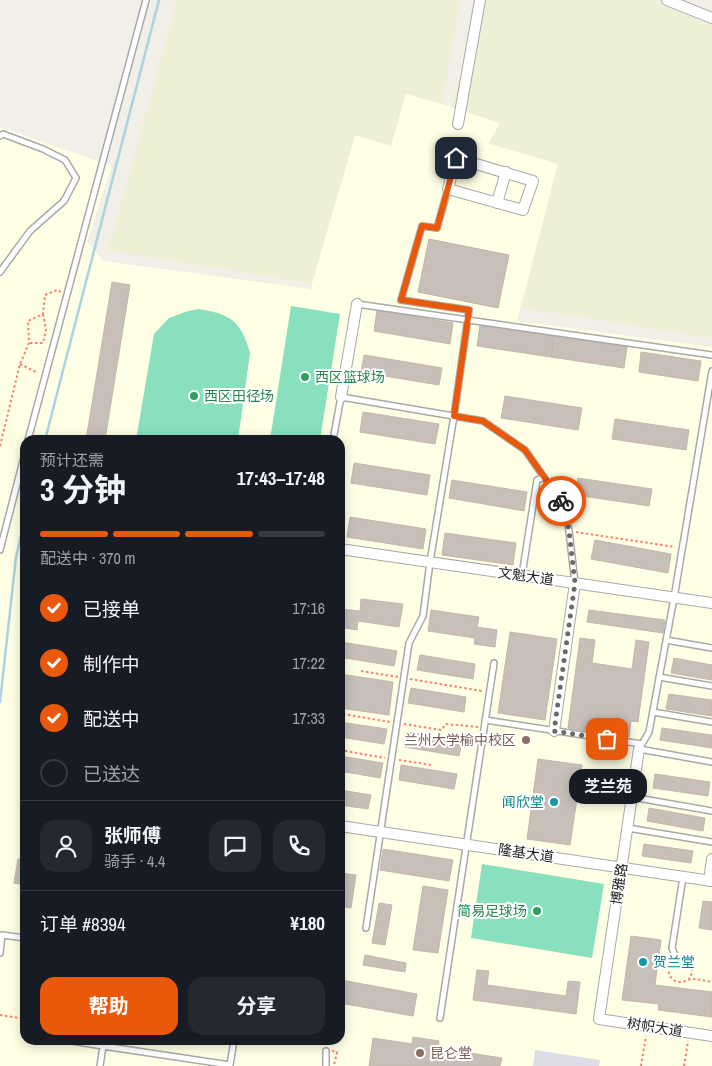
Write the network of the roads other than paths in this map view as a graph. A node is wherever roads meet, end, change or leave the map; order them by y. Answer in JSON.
{"nodes":[{"id":1,"x":146,"y":0,"type":"edge"},
{"id":2,"x":480,"y":0,"type":"edge"},
{"id":3,"x":666,"y":0,"type":"edge"},
{"id":4,"x":712,"y":18,"type":"edge"},
{"id":5,"x":458,"y":124,"type":"dead end"},
{"id":6,"x":0,"y":136,"type":"edge"},
{"id":7,"x":506,"y":172,"type":"junction"},
{"id":8,"x":448,"y":189,"type":"junction"},
{"id":9,"x":497,"y":203,"type":"junction"},
{"id":10,"x":0,"y":272,"type":"edge"},
{"id":11,"x":357,"y":304,"type":"joint"},
{"id":12,"x":468,"y":320,"type":"junction"},
{"id":13,"x":712,"y":354,"type":"edge"},
{"id":14,"x":712,"y":371,"type":"edge"},
{"id":15,"x":341,"y":397,"type":"junction"},
{"id":16,"x":454,"y":416,"type":"junction"},
{"id":17,"x":29,"y":435,"type":"edge"},
{"id":18,"x":334,"y":435,"type":"edge"},
{"id":19,"x":20,"y":472,"type":"edge"},
{"id":20,"x":544,"y":477,"type":"junction"},
{"id":21,"x":0,"y":550,"type":"edge"},
{"id":22,"x":345,"y":550,"type":"edge"},
{"id":23,"x":430,"y":562,"type":"junction"},
{"id":24,"x":522,"y":576,"type":"junction"},
{"id":25,"x":575,"y":583,"type":"junction"},
{"id":26,"x":674,"y":598,"type":"junction"},
{"id":27,"x":712,"y":603,"type":"edge"},
{"id":28,"x":666,"y":640,"type":"junction"},
{"id":29,"x":712,"y":648,"type":"edge"},
{"id":30,"x":494,"y":664,"type":"dead end"},
{"id":31,"x":659,"y":677,"type":"junction"},
{"id":32,"x":712,"y":686,"type":"edge"},
{"id":33,"x":653,"y":712,"type":"junction"},
{"id":34,"x":485,"y":720,"type":"junction"},
{"id":35,"x":712,"y":722,"type":"edge"},
{"id":36,"x":554,"y":731,"type":"junction"},
{"id":37,"x":641,"y":747,"type":"junction"},
{"id":38,"x":712,"y":762,"type":"edge"},
{"id":39,"x":632,"y":798,"type":"junction"},
{"id":40,"x":712,"y":811,"type":"edge"},
{"id":41,"x":345,"y":827,"type":"edge"},
{"id":42,"x":628,"y":828,"type":"junction"},
{"id":43,"x":381,"y":832,"type":"junction"},
{"id":44,"x":712,"y":842,"type":"edge"},
{"id":45,"x":466,"y":844,"type":"junction"},
{"id":46,"x":712,"y":859,"type":"edge"},
{"id":47,"x":622,"y":868,"type":"junction"},
{"id":48,"x":683,"y":877,"type":"junction"},
{"id":49,"x":711,"y":881,"type":"edge"},
{"id":50,"x":366,"y":928,"type":"dead end"},
{"id":51,"x":20,"y":937,"type":"edge"},
{"id":52,"x":0,"y":953,"type":"edge"},
{"id":53,"x":676,"y":958,"type":"road end"},
{"id":54,"x":440,"y":1018,"type":"dead end"},
{"id":55,"x":599,"y":1019,"type":"joint"},
{"id":56,"x":712,"y":1036,"type":"edge"},
{"id":57,"x":104,"y":1045,"type":"edge"},
{"id":58,"x":115,"y":1045,"type":"edge"},
{"id":59,"x":233,"y":1045,"type":"edge"},
{"id":60,"x":326,"y":1051,"type":"road end"},
{"id":61,"x":221,"y":1065,"type":"edge"},
{"id":62,"x":100,"y":1066,"type":"edge"},
{"id":63,"x":326,"y":1066,"type":"edge"}],
"edges":[{"from":1,"to":17,"type":"lane"},
{"from":2,"to":5,"type":"street"},
{"from":3,"to":4,"type":"street"},
{"from":6,"to":10,"type":"lane"},
{"from":7,"to":8,"type":"street"},
{"from":7,"to":9,"type":"street"},
{"from":7,"to":9,"type":"street"},
{"from":8,"to":9,"type":"street"},
{"from":8,"to":12,"type":"lane"},
{"from":11,"to":12,"type":"lane"},
{"from":11,"to":15,"type":"street"},
{"from":12,"to":13,"type":"lane"},
{"from":12,"to":16,"type":"lane"},
{"from":14,"to":26,"type":"lane"},
{"from":15,"to":16,"type":"lane"},
{"from":15,"to":18,"type":"lane"},
{"from":16,"to":20,"type":"lane"},
{"from":16,"to":23,"type":"lane"},
{"from":19,"to":21,"type":"lane"},
{"from":20,"to":24,"type":"lane"},
{"from":20,"to":25,"type":"lane"},
{"from":22,"to":23,"type":"street","name":"文魁大道"},
{"from":23,"to":24,"type":"street","name":"文魁大道"},
{"from":23,"to":43,"type":"lane"},
{"from":24,"to":25,"type":"street","name":"文魁大道"},
{"from":25,"to":26,"type":"street","name":"文魁大道"},
{"from":25,"to":36,"type":"street"},
{"from":26,"to":27,"type":"street","name":"文魁大道"},
{"from":26,"to":28,"type":"lane"},
{"from":28,"to":29,"type":"lane"},
{"from":28,"to":31,"type":"lane"},
{"from":30,"to":34,"type":"lane"},
{"from":31,"to":32,"type":"lane"},
{"from":31,"to":33,"type":"lane"},
{"from":33,"to":35,"type":"lane"},
{"from":33,"to":37,"type":"lane"},
{"from":34,"to":36,"type":"lane"},
{"from":34,"to":45,"type":"lane"},
{"from":36,"to":37,"type":"lane"},
{"from":37,"to":38,"type":"lane"},
{"from":37,"to":39,"type":"street","name":"博雅路"},
{"from":39,"to":40,"type":"lane"},
{"from":39,"to":42,"type":"street","name":"博雅路"},
{"from":41,"to":43,"type":"street","name":"隆基大道"},
{"from":42,"to":44,"type":"lane"},
{"from":42,"to":47,"type":"street","name":"博雅路"},
{"from":43,"to":45,"type":"street","name":"隆基大道"},
{"from":43,"to":50,"type":"lane"},
{"from":45,"to":47,"type":"street","name":"隆基大道"},
{"from":45,"to":54,"type":"lane"},
{"from":46,"to":49,"type":"street"},
{"from":47,"to":48,"type":"street","name":"隆基大道"},
{"from":47,"to":55,"type":"street","name":"博雅路"},
{"from":48,"to":49,"type":"street","name":"隆基大道"},
{"from":48,"to":53,"type":"lane"},
{"from":51,"to":52,"type":"lane"},
{"from":55,"to":56,"type":"street","name":"树帜大道"},
{"from":57,"to":62,"type":"lane"},
{"from":58,"to":61,"type":"lane"},
{"from":59,"to":61,"type":"lane"},
{"from":60,"to":63,"type":"lane"}]}
